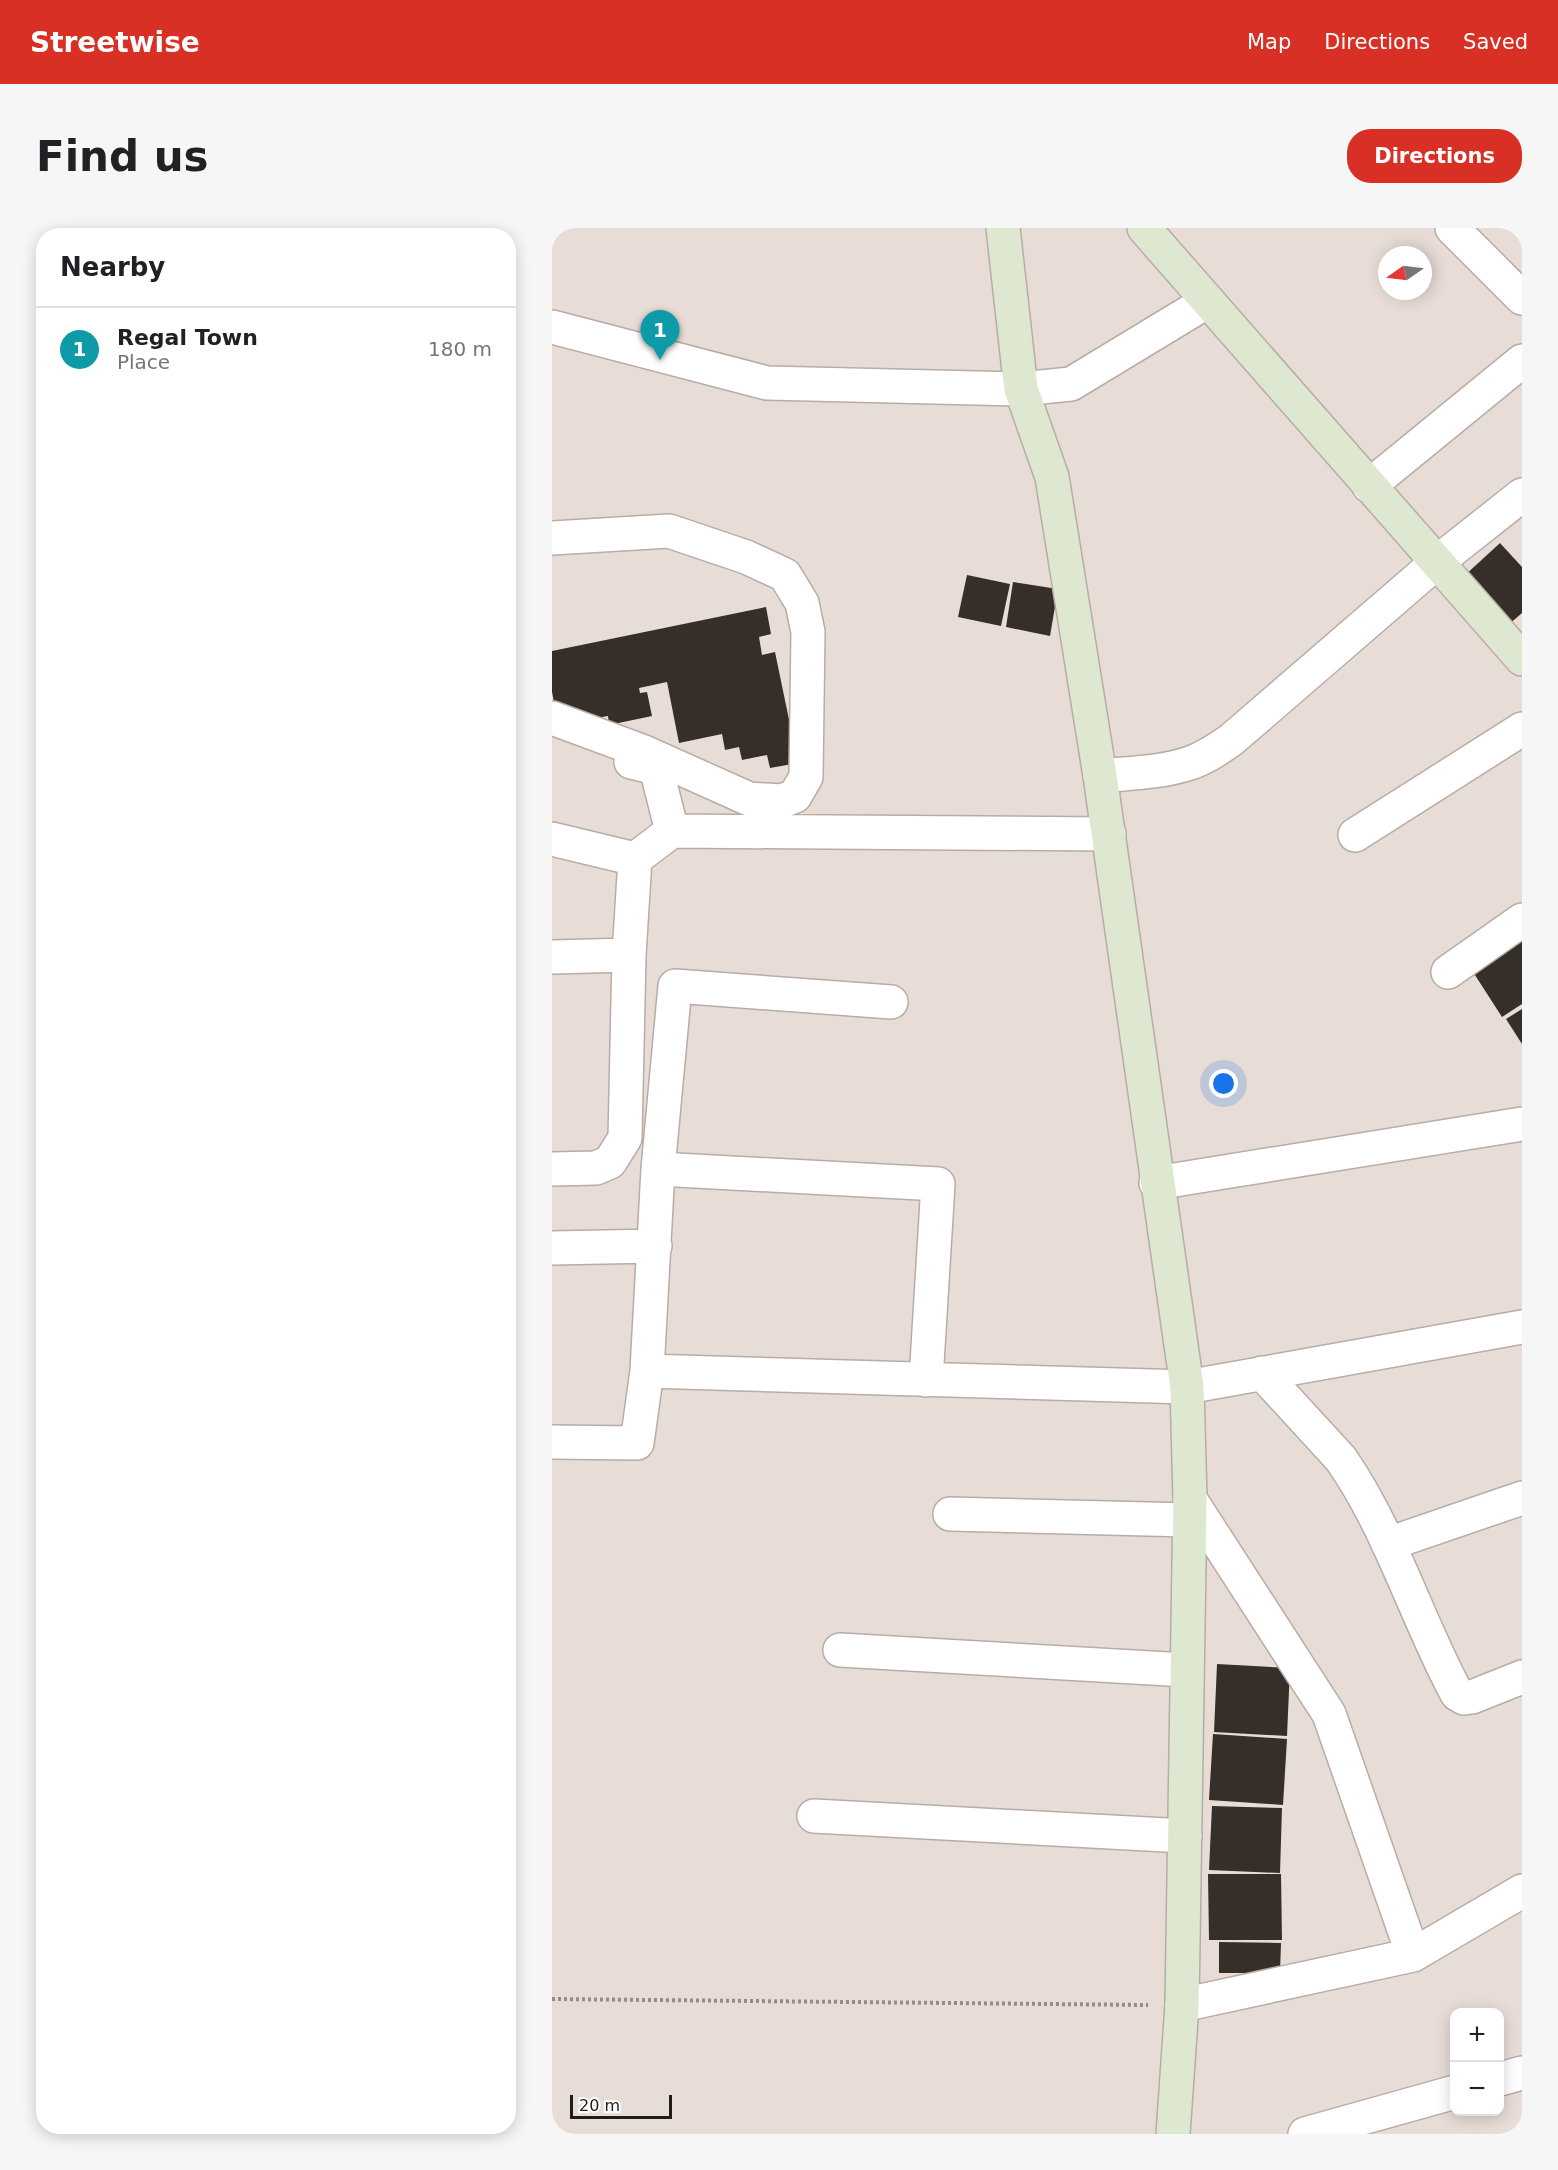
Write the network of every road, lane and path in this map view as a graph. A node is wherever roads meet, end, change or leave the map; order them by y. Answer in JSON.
{"nodes":[{"id":1,"x":1003,"y":228,"type":"edge"},
{"id":2,"x":1144,"y":228,"type":"edge"},
{"id":3,"x":1452,"y":228,"type":"edge"},
{"id":4,"x":1522,"y":298,"type":"edge"},
{"id":5,"x":1208,"y":300,"type":"junction"},
{"id":6,"x":552,"y":327,"type":"edge"},
{"id":7,"x":1522,"y":362,"type":"edge"},
{"id":8,"x":1021,"y":389,"type":"junction"},
{"id":9,"x":1369,"y":486,"type":"junction"},
{"id":10,"x":1522,"y":495,"type":"edge"},
{"id":11,"x":552,"y":538,"type":"edge"},
{"id":12,"x":1436,"y":563,"type":"junction"},
{"id":13,"x":1522,"y":659,"type":"edge"},
{"id":14,"x":552,"y":718,"type":"edge"},
{"id":15,"x":1522,"y":729,"type":"edge"},
{"id":16,"x":552,"y":741,"type":"edge"},
{"id":17,"x":1100,"y":776,"type":"junction"},
{"id":18,"x":672,"y":831,"type":"junction"},
{"id":19,"x":1109,"y":834,"type":"junction"},
{"id":20,"x":1355,"y":835,"type":"dead end"},
{"id":21,"x":552,"y":839,"type":"edge"},
{"id":22,"x":634,"y":858,"type":"junction"},
{"id":23,"x":1522,"y":920,"type":"edge"},
{"id":24,"x":629,"y":955,"type":"junction"},
{"id":25,"x":552,"y":957,"type":"edge"},
{"id":26,"x":1448,"y":972,"type":"dead end"},
{"id":27,"x":891,"y":1002,"type":"dead end"},
{"id":28,"x":1522,"y":1124,"type":"edge"},
{"id":29,"x":552,"y":1169,"type":"edge"},
{"id":30,"x":658,"y":1169,"type":"junction"},
{"id":31,"x":1156,"y":1183,"type":"junction"},
{"id":32,"x":655,"y":1246,"type":"junction"},
{"id":33,"x":552,"y":1248,"type":"edge"},
{"id":34,"x":1522,"y":1327,"type":"edge"},
{"id":35,"x":647,"y":1371,"type":"junction"},
{"id":36,"x":1262,"y":1373,"type":"junction"},
{"id":37,"x":926,"y":1380,"type":"junction"},
{"id":38,"x":1187,"y":1387,"type":"junction"},
{"id":39,"x":552,"y":1442,"type":"edge"},
{"id":40,"x":1522,"y":1498,"type":"edge"},
{"id":41,"x":1190,"y":1509,"type":"junction"},
{"id":42,"x":950,"y":1514,"type":"dead end"},
{"id":43,"x":1388,"y":1544,"type":"junction"},
{"id":44,"x":840,"y":1650,"type":"dead end"},
{"id":45,"x":1186,"y":1670,"type":"junction"},
{"id":46,"x":1522,"y":1677,"type":"edge"},
{"id":47,"x":814,"y":1816,"type":"dead end"},
{"id":48,"x":1185,"y":1836,"type":"junction"},
{"id":49,"x":1522,"y":1892,"type":"edge"},
{"id":50,"x":1413,"y":1955,"type":"junction"},
{"id":51,"x":552,"y":1999,"type":"edge"},
{"id":52,"x":1182,"y":2005,"type":"junction"},
{"id":53,"x":1522,"y":2073,"type":"edge"},
{"id":54,"x":1504,"y":2078,"type":"edge"},
{"id":55,"x":1450,"y":2093,"type":"edge"},
{"id":56,"x":1173,"y":2134,"type":"edge"},
{"id":57,"x":1305,"y":2134,"type":"edge"}],
"edges":[{"from":1,"to":8,"type":"street"},
{"from":2,"to":5,"type":"street"},
{"from":3,"to":4,"type":"street"},
{"from":5,"to":8,"type":"street"},
{"from":5,"to":9,"type":"street"},
{"from":6,"to":8,"type":"street"},
{"from":7,"to":9,"type":"street"},
{"from":8,"to":17,"type":"street"},
{"from":9,"to":12,"type":"street"},
{"from":10,"to":12,"type":"street"},
{"from":11,"to":14,"type":"street"},
{"from":12,"to":13,"type":"street"},
{"from":12,"to":17,"type":"street"},
{"from":15,"to":20,"type":"street"},
{"from":16,"to":18,"type":"street"},
{"from":17,"to":19,"type":"street"},
{"from":18,"to":19,"type":"street"},
{"from":18,"to":22,"type":"street"},
{"from":19,"to":31,"type":"street"},
{"from":21,"to":22,"type":"street"},
{"from":22,"to":24,"type":"street"},
{"from":23,"to":26,"type":"street"},
{"from":24,"to":25,"type":"street"},
{"from":24,"to":29,"type":"street"},
{"from":27,"to":30,"type":"street"},
{"from":28,"to":31,"type":"street"},
{"from":30,"to":32,"type":"street"},
{"from":30,"to":37,"type":"street"},
{"from":31,"to":38,"type":"street"},
{"from":32,"to":33,"type":"street"},
{"from":32,"to":35,"type":"street"},
{"from":34,"to":36,"type":"street"},
{"from":35,"to":37,"type":"street"},
{"from":35,"to":39,"type":"street"},
{"from":36,"to":38,"type":"street"},
{"from":36,"to":43,"type":"street"},
{"from":37,"to":38,"type":"street"},
{"from":38,"to":41,"type":"street"},
{"from":40,"to":43,"type":"street"},
{"from":41,"to":42,"type":"street"},
{"from":41,"to":45,"type":"street"},
{"from":41,"to":50,"type":"street"},
{"from":43,"to":46,"type":"street"},
{"from":44,"to":45,"type":"street"},
{"from":45,"to":48,"type":"street"},
{"from":47,"to":48,"type":"street"},
{"from":48,"to":52,"type":"street"},
{"from":49,"to":50,"type":"street"},
{"from":50,"to":52,"type":"street"},
{"from":51,"to":52,"type":"path"},
{"from":52,"to":56,"type":"street"},
{"from":53,"to":54,"type":"street"},
{"from":55,"to":57,"type":"street"}]}
